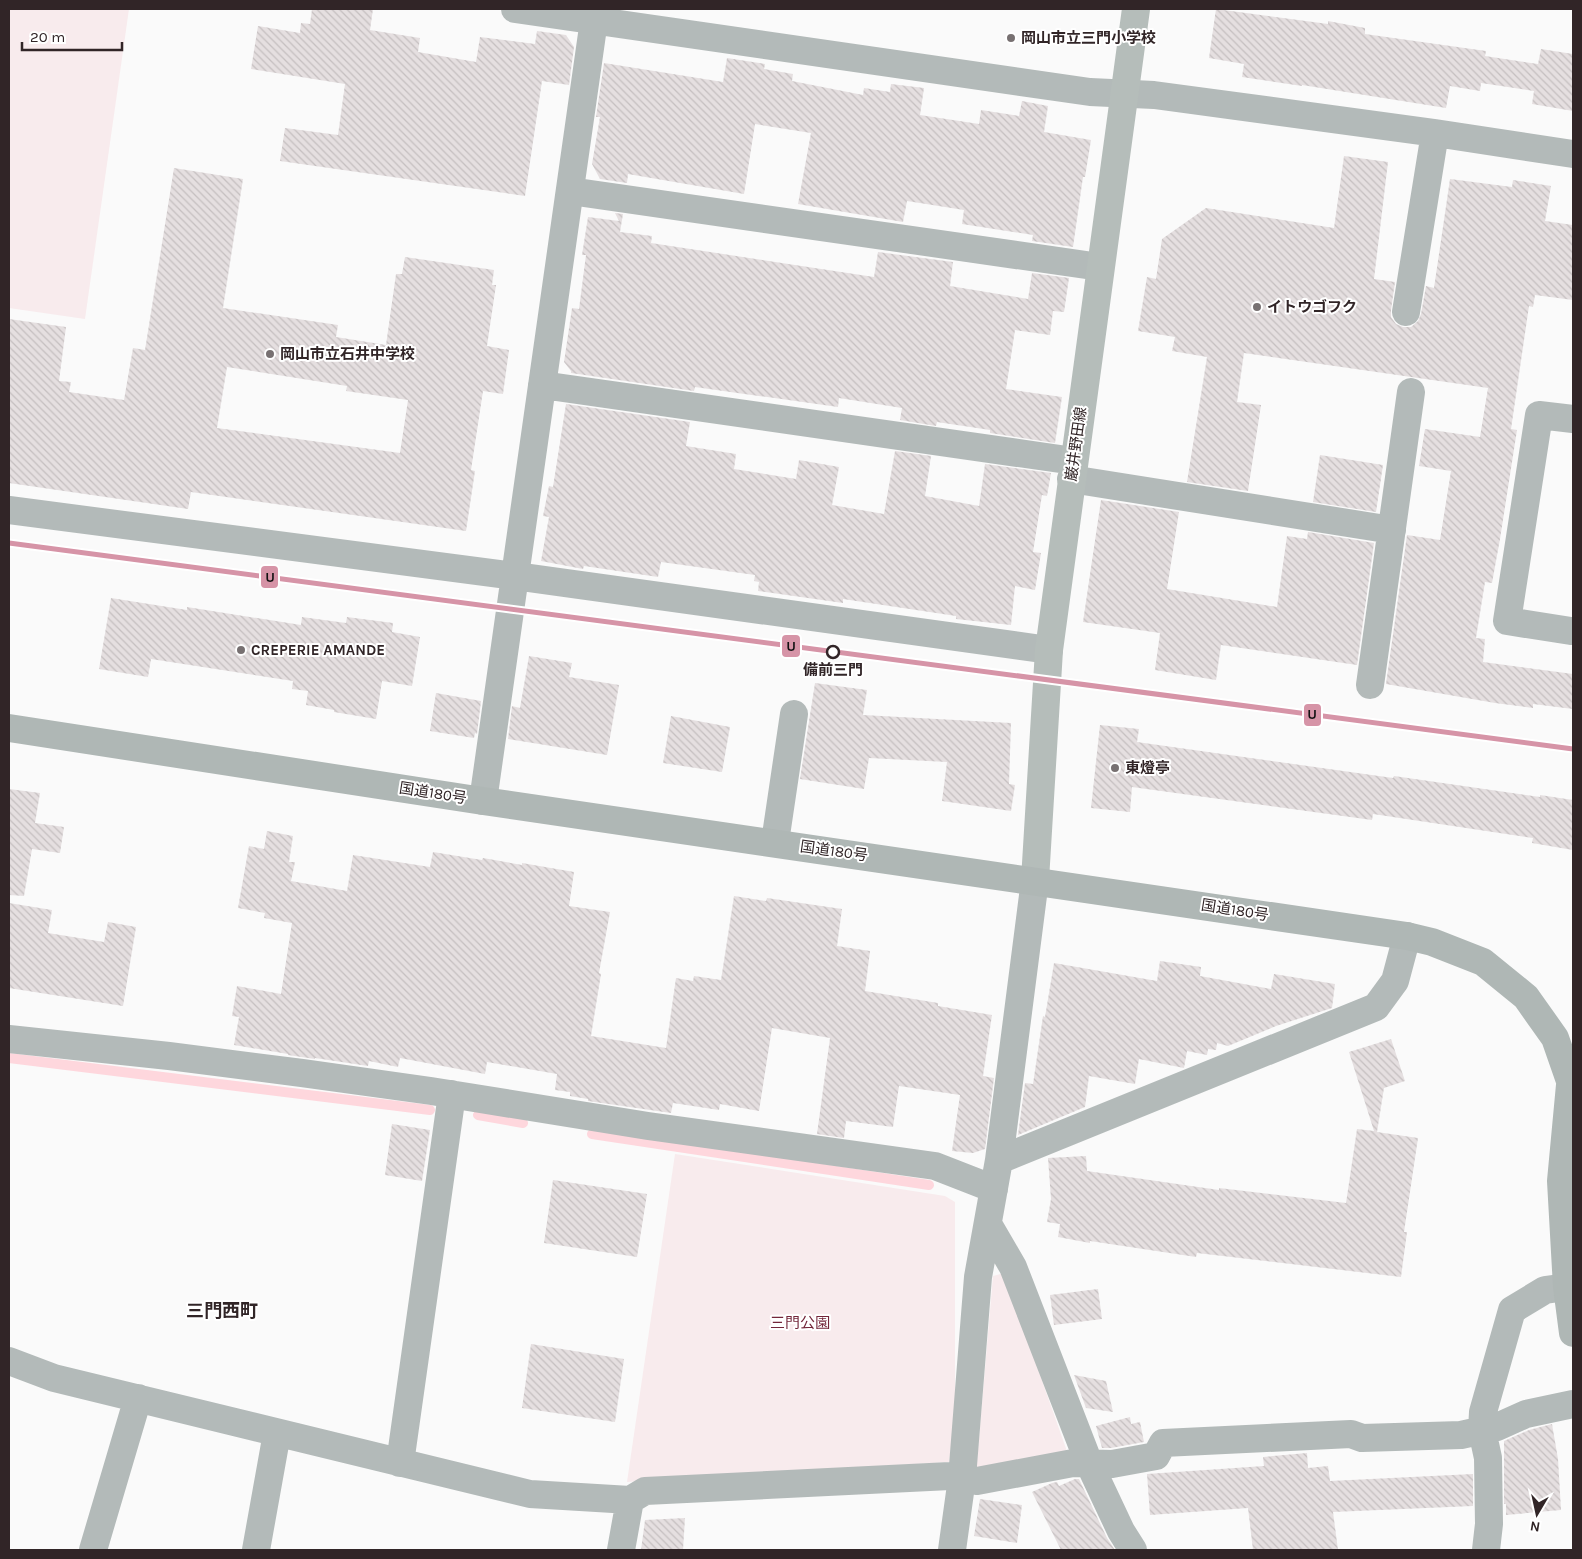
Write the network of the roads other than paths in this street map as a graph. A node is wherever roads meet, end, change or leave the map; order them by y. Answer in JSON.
{"nodes":[{"id":1,"x":515,"y":9,"type":"edge"},
{"id":2,"x":1136,"y":9,"type":"edge"},
{"id":3,"x":594,"y":20,"type":"junction"},
{"id":4,"x":1124,"y":94,"type":"junction"},
{"id":5,"x":1435,"y":133,"type":"junction"},
{"id":6,"x":1573,"y":154,"type":"edge"},
{"id":7,"x":570,"y":192,"type":"junction"},
{"id":8,"x":1100,"y":267,"type":"junction"},
{"id":9,"x":1406,"y":312,"type":"dead end"},
{"id":10,"x":542,"y":385,"type":"junction"},
{"id":11,"x":1411,"y":392,"type":"dead end"},
{"id":12,"x":1573,"y":419,"type":"edge"},
{"id":13,"x":1073,"y":470,"type":"junction"},
{"id":14,"x":9,"y":510,"type":"edge"},
{"id":15,"x":1392,"y":530,"type":"junction"},
{"id":16,"x":515,"y":576,"type":"junction"},
{"id":17,"x":1571,"y":631,"type":"dead end"},
{"id":18,"x":1049,"y":650,"type":"junction"},
{"id":19,"x":1370,"y":685,"type":"dead end"},
{"id":20,"x":794,"y":714,"type":"dead end"},
{"id":21,"x":9,"y":728,"type":"edge"},
{"id":22,"x":483,"y":801,"type":"junction"},
{"id":23,"x":775,"y":842,"type":"junction"},
{"id":24,"x":1035,"y":880,"type":"junction"},
{"id":25,"x":1407,"y":936,"type":"junction"},
{"id":26,"x":9,"y":1039,"type":"edge"},
{"id":27,"x":1572,"y":1091,"type":"edge"},
{"id":28,"x":452,"y":1094,"type":"junction"},
{"id":29,"x":999,"y":1160,"type":"junction"},
{"id":30,"x":994,"y":1189,"type":"junction"},
{"id":31,"x":988,"y":1224,"type":"junction"},
{"id":32,"x":1567,"y":1287,"type":"junction"},
{"id":33,"x":1573,"y":1333,"type":"edge"},
{"id":34,"x":9,"y":1361,"type":"edge"},
{"id":35,"x":138,"y":1398,"type":"junction"},
{"id":36,"x":1573,"y":1404,"type":"edge"},
{"id":37,"x":1482,"y":1430,"type":"junction"},
{"id":38,"x":277,"y":1433,"type":"junction"},
{"id":39,"x":400,"y":1463,"type":"junction"},
{"id":40,"x":1090,"y":1463,"type":"junction"},
{"id":41,"x":962,"y":1478,"type":"junction"},
{"id":42,"x":630,"y":1500,"type":"junction"},
{"id":43,"x":92,"y":1550,"type":"edge"},
{"id":44,"x":256,"y":1550,"type":"edge"},
{"id":45,"x":621,"y":1550,"type":"edge"},
{"id":46,"x":952,"y":1550,"type":"edge"},
{"id":47,"x":1133,"y":1550,"type":"edge"},
{"id":48,"x":1486,"y":1550,"type":"edge"}],
"edges":[{"from":1,"to":3,"type":"street"},
{"from":2,"to":4,"type":"main road","name":"巌井野田線"},
{"from":3,"to":4,"type":"street"},
{"from":3,"to":7,"type":"street"},
{"from":4,"to":5,"type":"street"},
{"from":4,"to":8,"type":"main road","name":"巌井野田線"},
{"from":5,"to":6,"type":"street"},
{"from":5,"to":9,"type":"street"},
{"from":7,"to":8,"type":"street"},
{"from":7,"to":10,"type":"street"},
{"from":8,"to":13,"type":"main road","name":"巌井野田線"},
{"from":10,"to":13,"type":"street"},
{"from":10,"to":16,"type":"street"},
{"from":11,"to":15,"type":"street"},
{"from":12,"to":17,"type":"street"},
{"from":13,"to":15,"type":"street"},
{"from":13,"to":18,"type":"main road","name":"巌井野田線"},
{"from":14,"to":16,"type":"street"},
{"from":15,"to":19,"type":"street"},
{"from":16,"to":18,"type":"street"},
{"from":16,"to":22,"type":"street"},
{"from":18,"to":24,"type":"main road","name":"巌井野田線"},
{"from":20,"to":23,"type":"street"},
{"from":21,"to":22,"type":"highway","name":"国道180号"},
{"from":22,"to":23,"type":"highway","name":"国道180号"},
{"from":23,"to":24,"type":"highway","name":"国道180号"},
{"from":24,"to":25,"type":"highway","name":"国道180号"},
{"from":24,"to":29,"type":"street"},
{"from":25,"to":27,"type":"highway","name":"国道180号"},
{"from":25,"to":29,"type":"street"},
{"from":26,"to":28,"type":"street"},
{"from":27,"to":32,"type":"highway"},
{"from":28,"to":30,"type":"street"},
{"from":28,"to":39,"type":"street"},
{"from":29,"to":30,"type":"street"},
{"from":30,"to":31,"type":"street"},
{"from":31,"to":40,"type":"street"},
{"from":31,"to":41,"type":"street"},
{"from":32,"to":33,"type":"highway"},
{"from":32,"to":37,"type":"street"},
{"from":34,"to":35,"type":"street"},
{"from":35,"to":38,"type":"street"},
{"from":35,"to":43,"type":"street"},
{"from":36,"to":37,"type":"street"},
{"from":37,"to":40,"type":"street"},
{"from":37,"to":48,"type":"street"},
{"from":38,"to":39,"type":"street"},
{"from":38,"to":44,"type":"street"},
{"from":39,"to":42,"type":"street"},
{"from":40,"to":41,"type":"street"},
{"from":40,"to":47,"type":"street"},
{"from":41,"to":42,"type":"street"},
{"from":41,"to":46,"type":"street"},
{"from":42,"to":45,"type":"street"}]}
